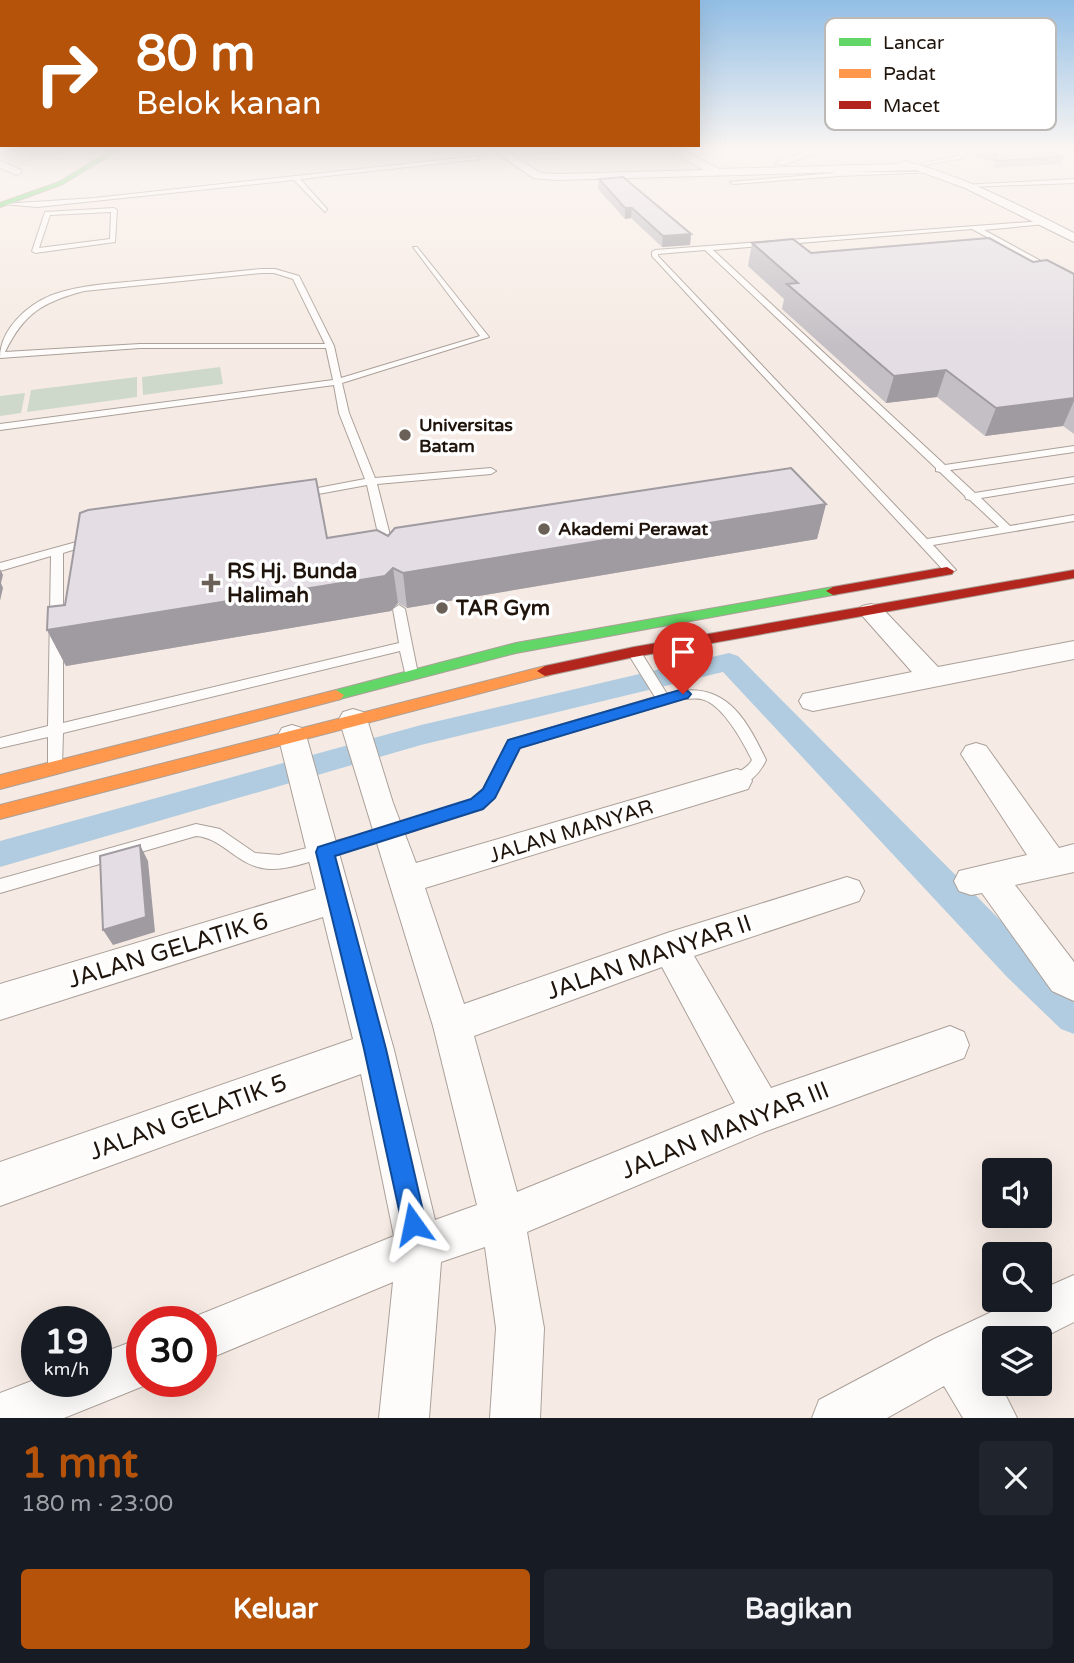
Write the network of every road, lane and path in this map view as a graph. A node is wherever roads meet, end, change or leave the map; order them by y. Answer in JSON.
{"nodes":[{"id":1,"x":46,"y":215,"type":"edge"},
{"id":2,"x":116,"y":215,"type":"edge"},
{"id":3,"x":1027,"y":215,"type":"edge"},
{"id":4,"x":1043,"y":223,"type":"junction"},
{"id":5,"x":976,"y":229,"type":"junction"},
{"id":6,"x":1074,"y":238,"type":"edge"},
{"id":7,"x":415,"y":248,"type":"dead end"},
{"id":8,"x":707,"y":248,"type":"junction"},
{"id":9,"x":1074,"y":282,"type":"edge"},
{"id":10,"x":330,"y":346,"type":"junction"},
{"id":11,"x":0,"y":354,"type":"edge"},
{"id":12,"x":337,"y":382,"type":"junction"},
{"id":13,"x":0,"y":427,"type":"edge"},
{"id":14,"x":1074,"y":449,"type":"edge"},
{"id":15,"x":940,"y":469,"type":"junction"},
{"id":16,"x":491,"y":471,"type":"dead end"},
{"id":17,"x":1074,"y":480,"type":"edge"},
{"id":18,"x":371,"y":481,"type":"junction"},
{"id":19,"x":293,"y":495,"type":"edge"},
{"id":20,"x":970,"y":497,"type":"junction"},
{"id":21,"x":1074,"y":518,"type":"edge"},
{"id":22,"x":1007,"y":529,"type":"junction"},
{"id":23,"x":106,"y":536,"type":"edge"},
{"id":24,"x":926,"y":542,"type":"junction"},
{"id":25,"x":57,"y":551,"type":"junction"},
{"id":26,"x":391,"y":564,"type":"edge"},
{"id":27,"x":0,"y":567,"type":"edge"},
{"id":28,"x":957,"y":569,"type":"joint"},
{"id":29,"x":1074,"y":574,"type":"edge"},
{"id":30,"x":738,"y":608,"type":"junction"},
{"id":31,"x":399,"y":609,"type":"dead end"},
{"id":32,"x":872,"y":612,"type":"junction"},
{"id":33,"x":755,"y":631,"type":"junction"},
{"id":34,"x":405,"y":646,"type":"junction"},
{"id":35,"x":1074,"y":650,"type":"edge"},
{"id":36,"x":634,"y":652,"type":"junction"},
{"id":37,"x":411,"y":674,"type":"junction"},
{"id":38,"x":931,"y":676,"type":"junction"},
{"id":39,"x":660,"y":694,"type":"junction"},
{"id":40,"x":813,"y":701,"type":"dead end"},
{"id":41,"x":54,"y":730,"type":"junction"},
{"id":42,"x":360,"y":740,"type":"junction"},
{"id":43,"x":0,"y":743,"type":"edge"},
{"id":44,"x":976,"y":754,"type":"dead end"},
{"id":45,"x":298,"y":758,"type":"junction"},
{"id":46,"x":55,"y":767,"type":"junction"},
{"id":47,"x":737,"y":781,"type":"joint"},
{"id":48,"x":0,"y":782,"type":"edge"},
{"id":49,"x":0,"y":812,"type":"edge"},
{"id":50,"x":389,"y":833,"type":"junction"},
{"id":51,"x":325,"y":852,"type":"junction"},
{"id":52,"x":1063,"y":860,"type":"edge"},
{"id":53,"x":406,"y":880,"type":"junction"},
{"id":54,"x":0,"y":886,"type":"edge"},
{"id":55,"x":847,"y":891,"type":"dead end"},
{"id":56,"x":336,"y":898,"type":"junction"},
{"id":57,"x":670,"y":948,"type":"junction"},
{"id":58,"x":1074,"y":984,"type":"edge"},
{"id":59,"x":0,"y":1002,"type":"edge"},
{"id":60,"x":452,"y":1026,"type":"junction"},
{"id":61,"x":950,"y":1045,"type":"dead end"},
{"id":62,"x":375,"y":1049,"type":"junction"},
{"id":63,"x":762,"y":1112,"type":"junction"},
{"id":64,"x":0,"y":1184,"type":"edge"},
{"id":65,"x":503,"y":1220,"type":"junction"},
{"id":66,"x":419,"y":1248,"type":"junction"},
{"id":67,"x":1074,"y":1298,"type":"edge"},
{"id":68,"x":217,"y":1331,"type":"edge"},
{"id":69,"x":953,"y":1355,"type":"junction"},
{"id":70,"x":53,"y":1397,"type":"edge"},
{"id":71,"x":1,"y":1418,"type":"edge"},
{"id":72,"x":404,"y":1418,"type":"edge"},
{"id":73,"x":515,"y":1418,"type":"edge"},
{"id":74,"x":837,"y":1418,"type":"edge"},
{"id":75,"x":992,"y":1418,"type":"edge"}],
"edges":[{"from":1,"to":2,"type":"lane"},
{"from":3,"to":4,"type":"street"},
{"from":4,"to":5,"type":"lane"},
{"from":4,"to":6,"type":"street"},
{"from":5,"to":8,"type":"lane"},
{"from":5,"to":9,"type":"lane"},
{"from":7,"to":12,"type":"lane"},
{"from":8,"to":15,"type":"lane"},
{"from":8,"to":24,"type":"lane"},
{"from":10,"to":11,"type":"lane"},
{"from":10,"to":11,"type":"lane"},
{"from":10,"to":12,"type":"lane"},
{"from":12,"to":13,"type":"lane"},
{"from":12,"to":18,"type":"lane"},
{"from":14,"to":15,"type":"lane"},
{"from":15,"to":20,"type":"lane"},
{"from":16,"to":18,"type":"lane"},
{"from":17,"to":20,"type":"lane"},
{"from":18,"to":19,"type":"lane"},
{"from":18,"to":26,"type":"lane"},
{"from":20,"to":22,"type":"lane"},
{"from":21,"to":22,"type":"lane"},
{"from":22,"to":24,"type":"lane"},
{"from":23,"to":25,"type":"lane"},
{"from":24,"to":28,"type":"lane"},
{"from":25,"to":27,"type":"lane"},
{"from":25,"to":41,"type":"lane"},
{"from":28,"to":30,"type":"main road"},
{"from":29,"to":32,"type":"main road"},
{"from":30,"to":33,"type":"main road"},
{"from":30,"to":37,"type":"main road"},
{"from":31,"to":34,"type":"lane"},
{"from":32,"to":33,"type":"main road"},
{"from":32,"to":38,"type":"street"},
{"from":33,"to":36,"type":"main road"},
{"from":34,"to":37,"type":"lane"},
{"from":34,"to":41,"type":"lane"},
{"from":35,"to":38,"type":"street"},
{"from":36,"to":39,"type":"lane"},
{"from":36,"to":42,"type":"main road"},
{"from":37,"to":46,"type":"main road"},
{"from":38,"to":40,"type":"street"},
{"from":39,"to":47,"type":"lane"},
{"from":39,"to":50,"type":"lane"},
{"from":41,"to":43,"type":"lane"},
{"from":41,"to":46,"type":"lane"},
{"from":42,"to":45,"type":"main road"},
{"from":42,"to":50,"type":"street"},
{"from":44,"to":52,"type":"street"},
{"from":45,"to":49,"type":"main road"},
{"from":45,"to":51,"type":"street"},
{"from":46,"to":48,"type":"main road"},
{"from":47,"to":53,"type":"street","name":"JALAN MANYAR"},
{"from":50,"to":51,"type":"lane"},
{"from":50,"to":53,"type":"street"},
{"from":51,"to":54,"type":"lane"},
{"from":51,"to":56,"type":"street"},
{"from":52,"to":58,"type":"street"},
{"from":53,"to":60,"type":"street"},
{"from":55,"to":57,"type":"street","name":"JALAN MANYAR II"},
{"from":56,"to":59,"type":"street","name":"JALAN GELATIK 6"},
{"from":56,"to":62,"type":"street"},
{"from":57,"to":60,"type":"street","name":"JALAN MANYAR II"},
{"from":57,"to":63,"type":"street"},
{"from":60,"to":65,"type":"street"},
{"from":61,"to":63,"type":"street","name":"JALAN MANYAR III"},
{"from":62,"to":64,"type":"street","name":"JALAN GELATIK 5"},
{"from":62,"to":66,"type":"street"},
{"from":63,"to":65,"type":"street","name":"JALAN MANYAR III"},
{"from":65,"to":66,"type":"street","name":"JALAN MANYAR III"},
{"from":65,"to":73,"type":"street"},
{"from":66,"to":68,"type":"street","name":"JALAN MANYAR III"},
{"from":66,"to":72,"type":"street"},
{"from":67,"to":69,"type":"street"},
{"from":69,"to":74,"type":"street"},
{"from":69,"to":75,"type":"street"},
{"from":70,"to":71,"type":"street"}]}
